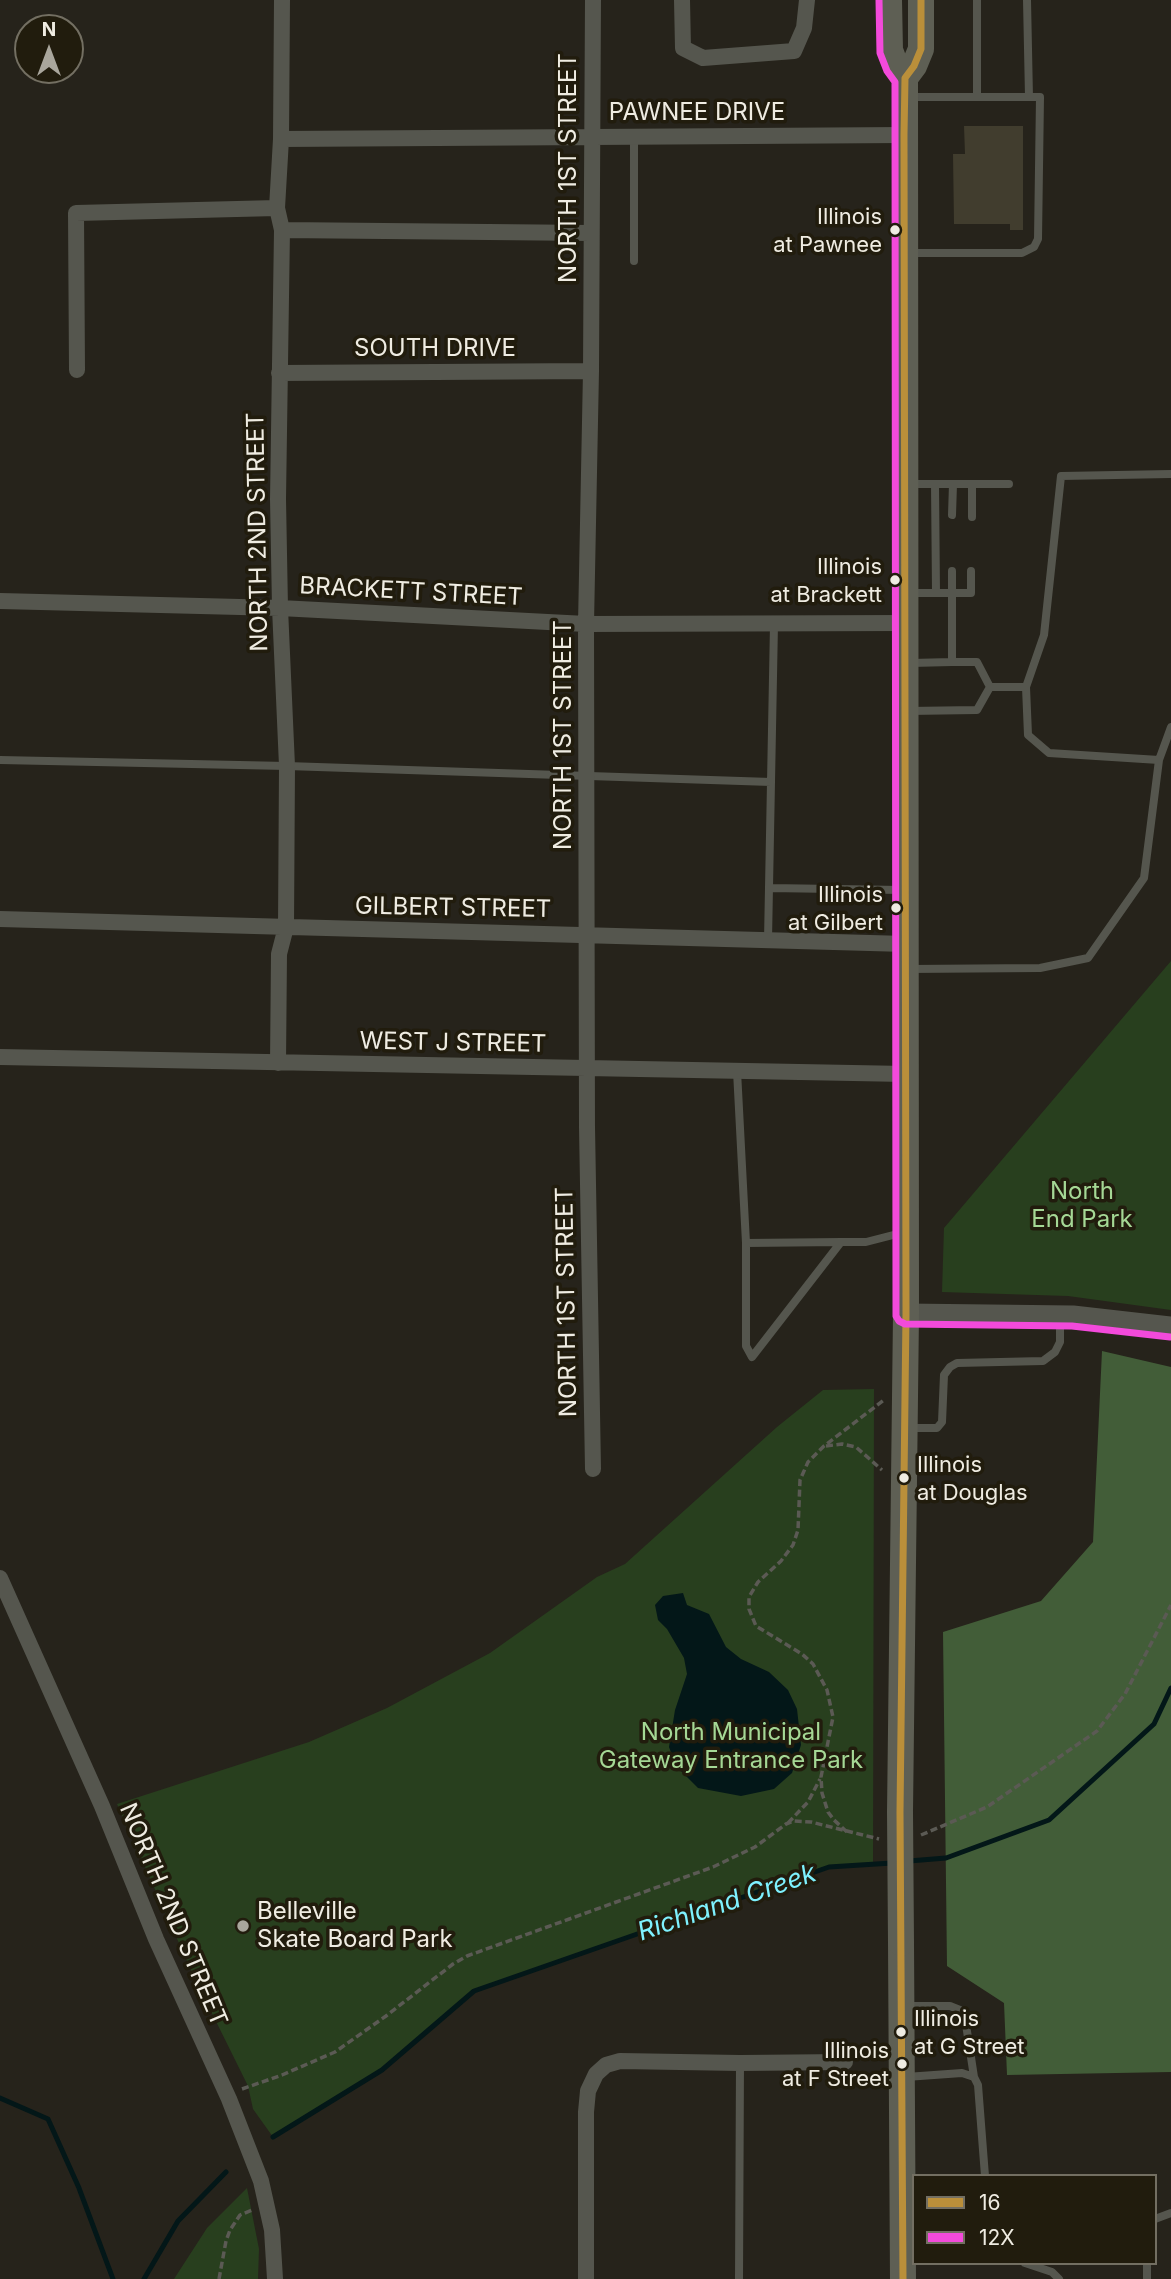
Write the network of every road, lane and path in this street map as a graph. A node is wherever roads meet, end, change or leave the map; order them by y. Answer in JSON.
{"nodes":[{"id":1,"x":282,"y":0,"type":"edge"},
{"id":2,"x":593,"y":0,"type":"edge"},
{"id":3,"x":682,"y":0,"type":"edge"},
{"id":4,"x":807,"y":0,"type":"edge"},
{"id":5,"x":889,"y":0,"type":"edge"},
{"id":6,"x":921,"y":0,"type":"edge"},
{"id":7,"x":978,"y":0,"type":"edge"},
{"id":8,"x":1027,"y":0,"type":"edge"},
{"id":9,"x":905,"y":88,"type":"junction"},
{"id":10,"x":978,"y":97,"type":"junction"},
{"id":11,"x":1029,"y":97,"type":"junction"},
{"id":12,"x":904,"y":135,"type":"junction"},
{"id":13,"x":592,"y":136,"type":"junction"},
{"id":14,"x":634,"y":137,"type":"junction"},
{"id":15,"x":281,"y":139,"type":"junction"},
{"id":16,"x":277,"y":208,"type":"junction"},
{"id":17,"x":282,"y":230,"type":"junction"},
{"id":18,"x":591,"y":233,"type":"junction"},
{"id":19,"x":904,"y":254,"type":"junction"},
{"id":20,"x":634,"y":261,"type":"dead end"},
{"id":21,"x":77,"y":370,"type":"dead end"},
{"id":22,"x":591,"y":372,"type":"junction"},
{"id":23,"x":279,"y":373,"type":"junction"},
{"id":24,"x":1171,"y":474,"type":"edge"},
{"id":25,"x":904,"y":484,"type":"junction"},
{"id":26,"x":936,"y":484,"type":"junction"},
{"id":27,"x":953,"y":484,"type":"junction"},
{"id":28,"x":972,"y":484,"type":"junction"},
{"id":29,"x":1009,"y":484,"type":"dead end"},
{"id":30,"x":952,"y":515,"type":"dead end"},
{"id":31,"x":972,"y":517,"type":"dead end"},
{"id":32,"x":952,"y":571,"type":"dead end"},
{"id":33,"x":971,"y":571,"type":"dead end"},
{"id":34,"x":904,"y":593,"type":"junction"},
{"id":35,"x":936,"y":593,"type":"junction"},
{"id":36,"x":952,"y":593,"type":"junction"},
{"id":37,"x":0,"y":601,"type":"edge"},
{"id":38,"x":280,"y":608,"type":"junction"},
{"id":39,"x":904,"y":623,"type":"junction"},
{"id":40,"x":586,"y":624,"type":"junction"},
{"id":41,"x":774,"y":624,"type":"junction"},
{"id":42,"x":952,"y":662,"type":"junction"},
{"id":43,"x":904,"y":663,"type":"junction"},
{"id":44,"x":990,"y":687,"type":"junction"},
{"id":45,"x":1027,"y":687,"type":"junction"},
{"id":46,"x":904,"y":711,"type":"junction"},
{"id":47,"x":1171,"y":727,"type":"edge"},
{"id":48,"x":0,"y":760,"type":"edge"},
{"id":49,"x":1159,"y":760,"type":"junction"},
{"id":50,"x":287,"y":766,"type":"junction"},
{"id":51,"x":587,"y":777,"type":"junction"},
{"id":52,"x":771,"y":782,"type":"junction"},
{"id":53,"x":769,"y":888,"type":"junction"},
{"id":54,"x":906,"y":890,"type":"junction"},
{"id":55,"x":0,"y":919,"type":"edge"},
{"id":56,"x":286,"y":927,"type":"junction"},
{"id":57,"x":588,"y":934,"type":"junction"},
{"id":58,"x":768,"y":940,"type":"junction"},
{"id":59,"x":906,"y":956,"type":"junction"},
{"id":60,"x":0,"y":1057,"type":"edge"},
{"id":61,"x":278,"y":1063,"type":"junction"},
{"id":62,"x":587,"y":1069,"type":"junction"},
{"id":63,"x":737,"y":1071,"type":"junction"},
{"id":64,"x":906,"y":1074,"type":"junction"},
{"id":65,"x":906,"y":1231,"type":"junction"},
{"id":66,"x":841,"y":1242,"type":"junction"},
{"id":67,"x":746,"y":1243,"type":"junction"},
{"id":68,"x":906,"y":1314,"type":"junction"},
{"id":69,"x":1060,"y":1316,"type":"junction"},
{"id":70,"x":1171,"y":1327,"type":"edge"},
{"id":71,"x":875,"y":1406,"type":"dead end"},
{"id":72,"x":905,"y":1427,"type":"junction"},
{"id":73,"x":824,"y":1446,"type":"junction"},
{"id":74,"x":593,"y":1469,"type":"dead end"},
{"id":75,"x":904,"y":1491,"type":"junction"},
{"id":76,"x":0,"y":1578,"type":"edge"},
{"id":77,"x":1171,"y":1605,"type":"edge"},
{"id":78,"x":821,"y":1777,"type":"junction"},
{"id":79,"x":786,"y":1824,"type":"junction"},
{"id":80,"x":849,"y":1833,"type":"junction"},
{"id":81,"x":916,"y":1836,"type":"dead end"},
{"id":82,"x":887,"y":1840,"type":"dead end"},
{"id":83,"x":901,"y":2006,"type":"junction"},
{"id":84,"x":845,"y":2062,"type":"dead end"},
{"id":85,"x":740,"y":2063,"type":"junction"},
{"id":86,"x":974,"y":2077,"type":"junction"},
{"id":87,"x":901,"y":2078,"type":"junction"},
{"id":88,"x":229,"y":2099,"type":"junction"},
{"id":89,"x":985,"y":2174,"type":"edge"},
{"id":90,"x":252,"y":2210,"type":"dead end"},
{"id":91,"x":1030,"y":2265,"type":"edge"},
{"id":92,"x":219,"y":2279,"type":"edge"},
{"id":93,"x":275,"y":2279,"type":"edge"},
{"id":94,"x":586,"y":2279,"type":"edge"},
{"id":95,"x":739,"y":2279,"type":"edge"},
{"id":96,"x":903,"y":2279,"type":"edge"},
{"id":97,"x":1059,"y":2279,"type":"edge"}],
"edges":[{"from":1,"to":15,"type":"street","name":"NORTH 2ND STREET"},
{"from":2,"to":13,"type":"street","name":"NORTH 1ST STREET"},
{"from":3,"to":4,"type":"street"},
{"from":5,"to":9,"type":"main road"},
{"from":6,"to":9,"type":"main road"},
{"from":7,"to":10,"type":"lane"},
{"from":8,"to":11,"type":"lane"},
{"from":9,"to":10,"type":"lane"},
{"from":9,"to":12,"type":"main road"},
{"from":10,"to":11,"type":"lane"},
{"from":11,"to":19,"type":"lane"},
{"from":12,"to":14,"type":"street","name":"PAWNEE DRIVE"},
{"from":12,"to":19,"type":"main road"},
{"from":13,"to":14,"type":"street","name":"PAWNEE DRIVE"},
{"from":13,"to":15,"type":"street","name":"PAWNEE DRIVE"},
{"from":13,"to":18,"type":"street","name":"NORTH 1ST STREET"},
{"from":14,"to":20,"type":"lane"},
{"from":15,"to":16,"type":"street","name":"NORTH 2ND STREET"},
{"from":16,"to":17,"type":"street","name":"NORTH 2ND STREET"},
{"from":16,"to":21,"type":"street"},
{"from":17,"to":18,"type":"street"},
{"from":17,"to":23,"type":"street","name":"NORTH 2ND STREET"},
{"from":18,"to":22,"type":"street","name":"NORTH 1ST STREET"},
{"from":19,"to":25,"type":"main road"},
{"from":22,"to":23,"type":"street","name":"SOUTH DRIVE"},
{"from":22,"to":40,"type":"street","name":"NORTH 1ST STREET"},
{"from":23,"to":38,"type":"street","name":"NORTH 2ND STREET"},
{"from":24,"to":45,"type":"lane"},
{"from":25,"to":26,"type":"lane"},
{"from":25,"to":34,"type":"main road"},
{"from":26,"to":27,"type":"lane"},
{"from":26,"to":35,"type":"lane"},
{"from":27,"to":28,"type":"lane"},
{"from":27,"to":30,"type":"lane"},
{"from":28,"to":29,"type":"lane"},
{"from":28,"to":31,"type":"lane"},
{"from":32,"to":36,"type":"lane"},
{"from":33,"to":36,"type":"lane"},
{"from":34,"to":35,"type":"lane"},
{"from":34,"to":39,"type":"main road"},
{"from":35,"to":36,"type":"lane"},
{"from":36,"to":42,"type":"lane"},
{"from":37,"to":38,"type":"street","name":"BRACKETT STREET"},
{"from":38,"to":40,"type":"street","name":"BRACKETT STREET"},
{"from":38,"to":50,"type":"street","name":"NORTH 2ND STREET"},
{"from":39,"to":41,"type":"street","name":"BRACKETT STREET"},
{"from":39,"to":43,"type":"main road"},
{"from":40,"to":41,"type":"street","name":"BRACKETT STREET"},
{"from":40,"to":51,"type":"street","name":"NORTH 1ST STREET"},
{"from":41,"to":52,"type":"lane"},
{"from":42,"to":43,"type":"lane"},
{"from":42,"to":44,"type":"lane"},
{"from":43,"to":46,"type":"main road"},
{"from":44,"to":45,"type":"lane"},
{"from":44,"to":46,"type":"lane"},
{"from":45,"to":49,"type":"lane"},
{"from":46,"to":54,"type":"main road"},
{"from":47,"to":49,"type":"lane"},
{"from":48,"to":50,"type":"lane"},
{"from":49,"to":59,"type":"lane"},
{"from":50,"to":51,"type":"lane"},
{"from":50,"to":56,"type":"street","name":"NORTH 2ND STREET"},
{"from":51,"to":52,"type":"lane"},
{"from":51,"to":57,"type":"street","name":"NORTH 1ST STREET"},
{"from":52,"to":53,"type":"lane"},
{"from":53,"to":54,"type":"lane"},
{"from":53,"to":58,"type":"lane"},
{"from":54,"to":59,"type":"main road"},
{"from":55,"to":56,"type":"street","name":"GILBERT STREET"},
{"from":56,"to":57,"type":"street","name":"GILBERT STREET"},
{"from":56,"to":61,"type":"street","name":"NORTH 2ND STREET"},
{"from":57,"to":58,"type":"street","name":"GILBERT STREET"},
{"from":57,"to":62,"type":"street","name":"NORTH 1ST STREET"},
{"from":58,"to":59,"type":"street","name":"GILBERT STREET"},
{"from":59,"to":64,"type":"main road"},
{"from":60,"to":61,"type":"street","name":"WEST J STREET"},
{"from":61,"to":62,"type":"street","name":"WEST J STREET"},
{"from":62,"to":63,"type":"street","name":"WEST J STREET"},
{"from":62,"to":74,"type":"street","name":"NORTH 1ST STREET"},
{"from":63,"to":64,"type":"street","name":"WEST J STREET"},
{"from":63,"to":67,"type":"lane"},
{"from":64,"to":65,"type":"main road"},
{"from":65,"to":66,"type":"lane"},
{"from":65,"to":68,"type":"main road"},
{"from":66,"to":67,"type":"lane"},
{"from":66,"to":67,"type":"lane"},
{"from":68,"to":69,"type":"street"},
{"from":68,"to":72,"type":"main road"},
{"from":69,"to":70,"type":"street"},
{"from":69,"to":72,"type":"lane"},
{"from":71,"to":73,"type":"path"},
{"from":72,"to":75,"type":"main road"},
{"from":73,"to":75,"type":"path"},
{"from":73,"to":78,"type":"path"},
{"from":75,"to":83,"type":"main road","bridge":true},
{"from":76,"to":88,"type":"street","name":"NORTH 2ND STREET"},
{"from":77,"to":81,"type":"path"},
{"from":78,"to":79,"type":"path"},
{"from":78,"to":80,"type":"path"},
{"from":79,"to":80,"type":"path"},
{"from":79,"to":88,"type":"path"},
{"from":80,"to":82,"type":"path"},
{"from":83,"to":86,"type":"lane"},
{"from":83,"to":87,"type":"main road"},
{"from":84,"to":85,"type":"street"},
{"from":85,"to":94,"type":"street"},
{"from":85,"to":95,"type":"lane"},
{"from":86,"to":87,"type":"lane"},
{"from":86,"to":89,"type":"lane"},
{"from":87,"to":96,"type":"main road"},
{"from":88,"to":93,"type":"street","name":"NORTH 2ND STREET"},
{"from":90,"to":92,"type":"path"},
{"from":91,"to":97,"type":"lane"}]}
